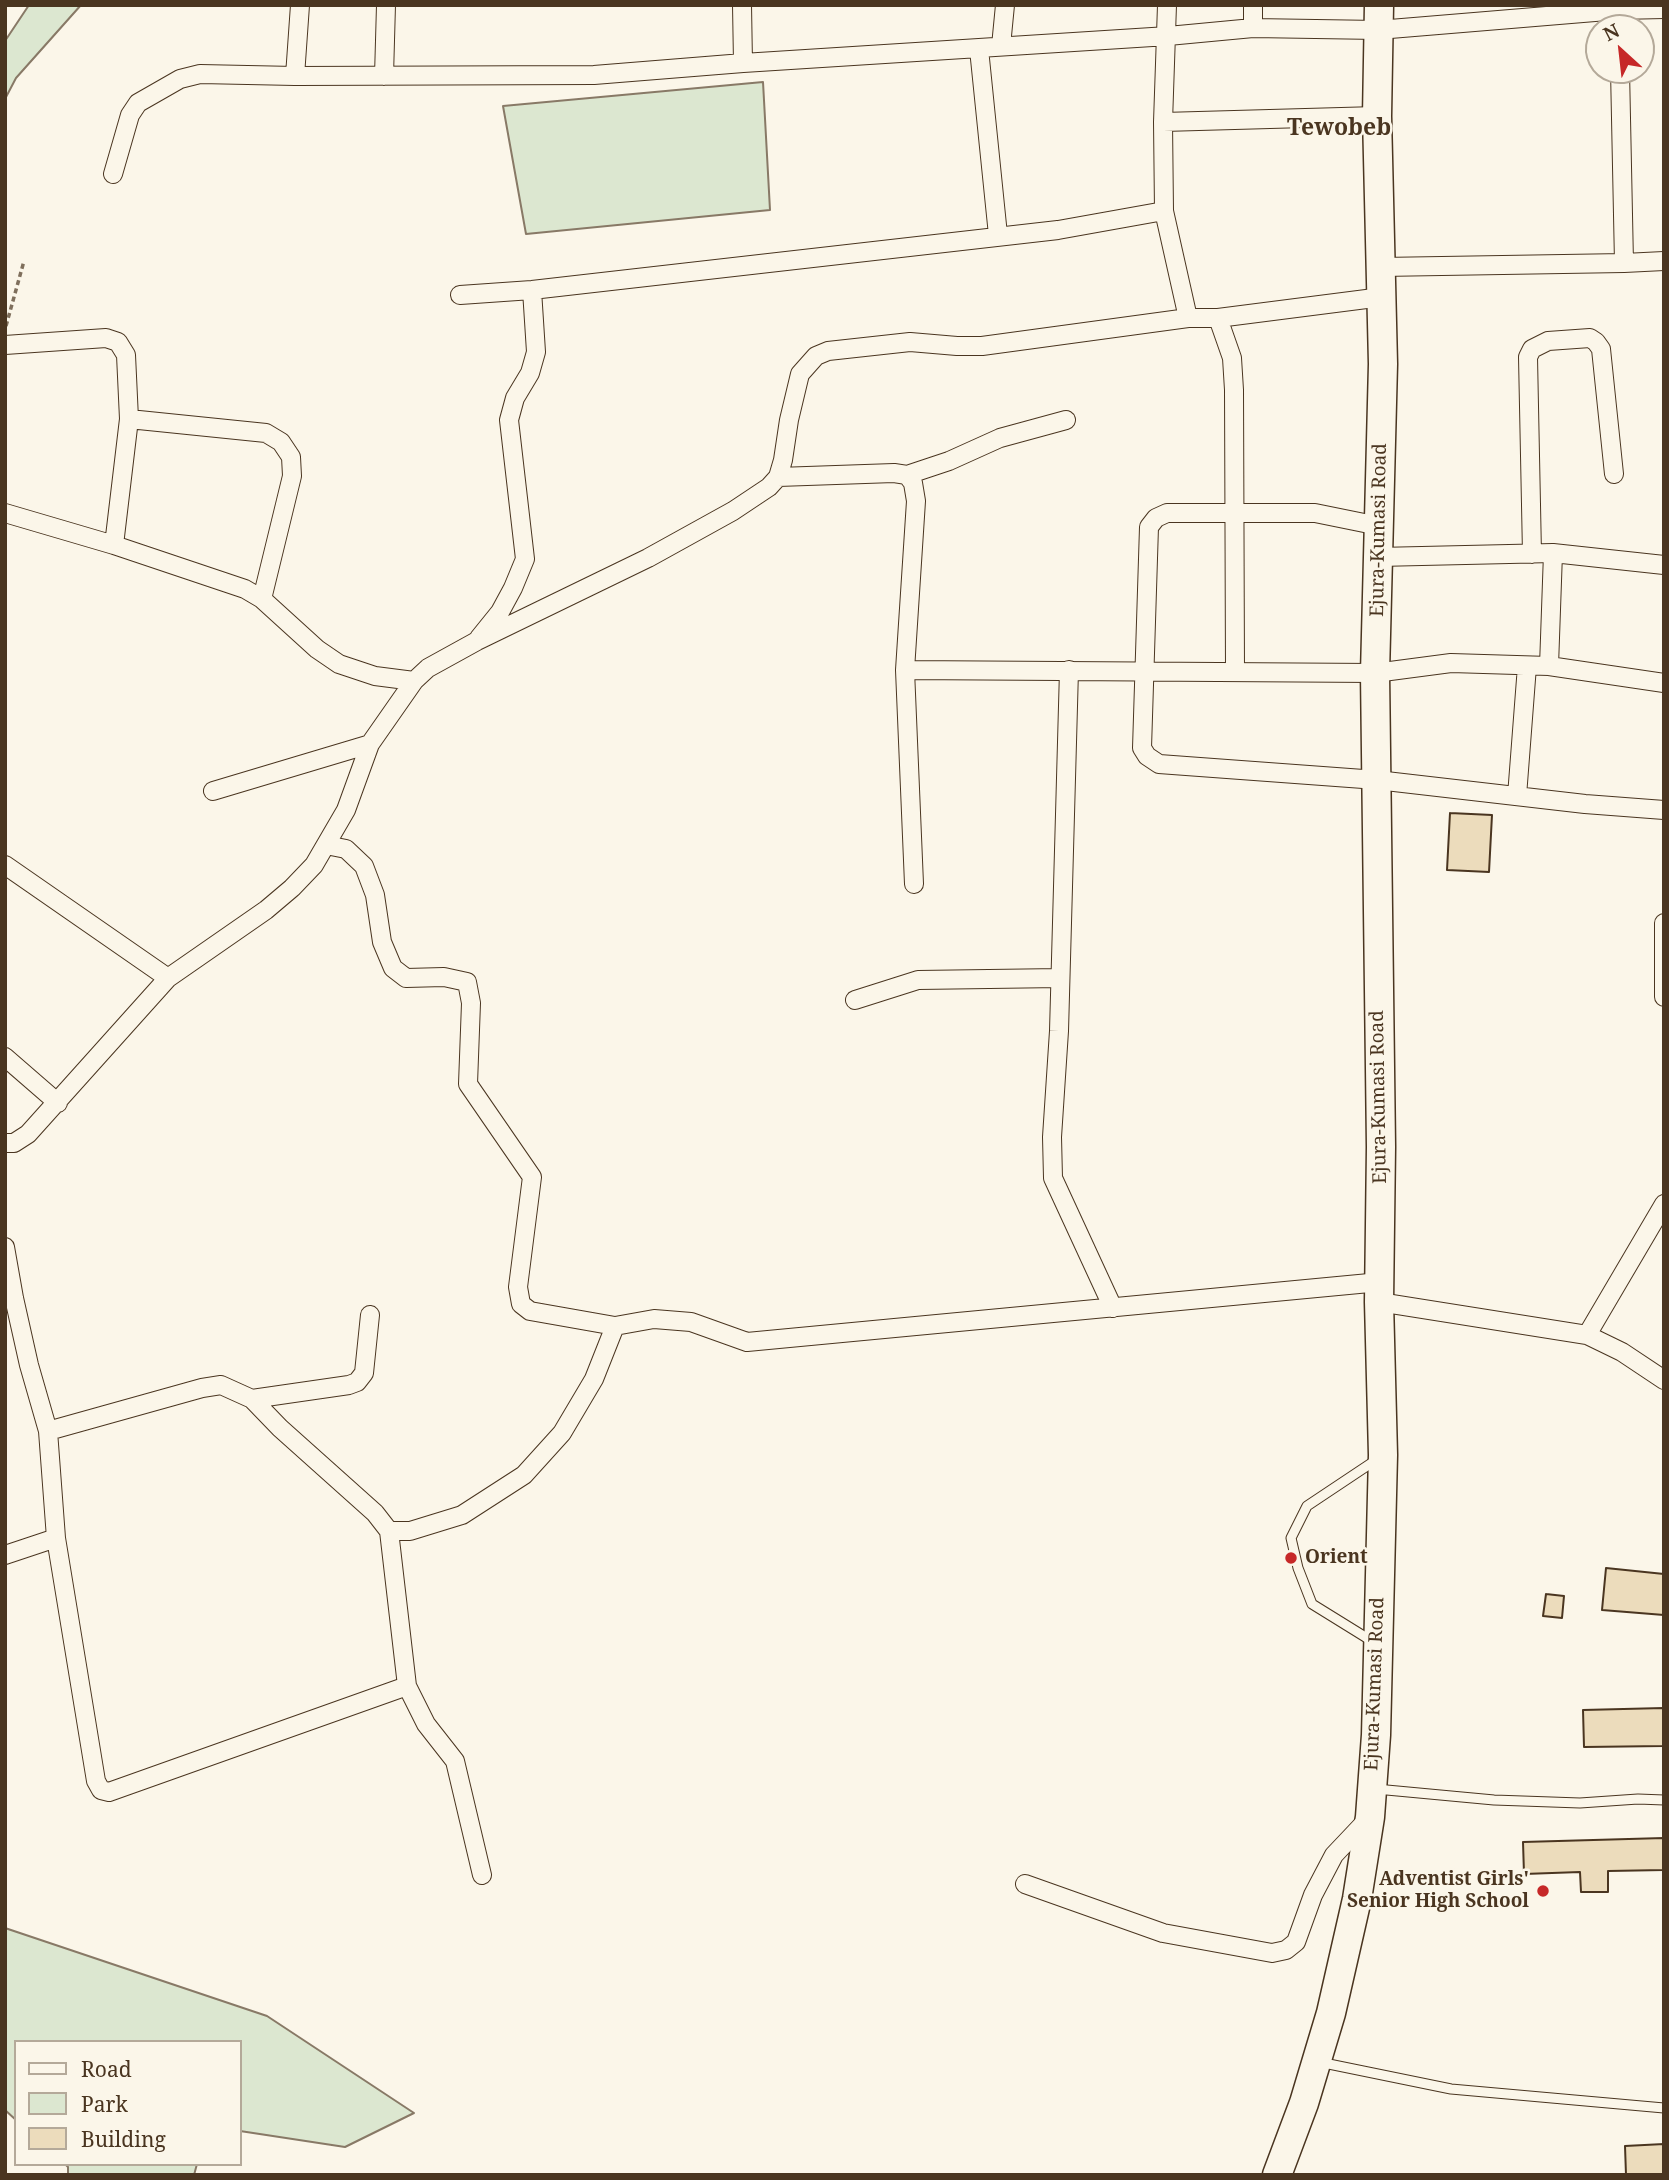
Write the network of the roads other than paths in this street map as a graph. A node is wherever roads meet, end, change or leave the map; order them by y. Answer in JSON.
{"nodes":[{"id":1,"x":300,"y":5,"type":"edge"},
{"id":2,"x":386,"y":5,"type":"edge"},
{"id":3,"x":742,"y":5,"type":"edge"},
{"id":4,"x":1005,"y":5,"type":"edge"},
{"id":5,"x":1167,"y":5,"type":"edge"},
{"id":6,"x":1253,"y":5,"type":"edge"},
{"id":7,"x":1664,"y":9,"type":"edge"},
{"id":8,"x":1585,"y":14,"type":"edge"},
{"id":9,"x":1619,"y":14,"type":"edge"},
{"id":10,"x":1378,"y":17,"type":"edge"},
{"id":11,"x":1252,"y":28,"type":"junction"},
{"id":12,"x":1168,"y":36,"type":"junction"},
{"id":13,"x":1001,"y":46,"type":"junction"},
{"id":14,"x":979,"y":49,"type":"junction"},
{"id":15,"x":743,"y":63,"type":"junction"},
{"id":16,"x":295,"y":76,"type":"junction"},
{"id":17,"x":384,"y":76,"type":"junction"},
{"id":18,"x":1620,"y":84,"type":"edge"},
{"id":19,"x":1377,"y":116,"type":"junction"},
{"id":20,"x":1163,"y":122,"type":"junction"},
{"id":21,"x":113,"y":174,"type":"dead end"},
{"id":22,"x":1164,"y":211,"type":"junction"},
{"id":23,"x":998,"y":235,"type":"junction"},
{"id":24,"x":1664,"y":261,"type":"edge"},
{"id":25,"x":1624,"y":264,"type":"junction"},
{"id":26,"x":1381,"y":267,"type":"junction"},
{"id":27,"x":532,"y":290,"type":"junction"},
{"id":28,"x":460,"y":295,"type":"dead end"},
{"id":29,"x":1382,"y":297,"type":"junction"},
{"id":30,"x":1188,"y":318,"type":"junction"},
{"id":31,"x":1218,"y":318,"type":"junction"},
{"id":32,"x":5,"y":345,"type":"edge"},
{"id":33,"x":129,"y":419,"type":"junction"},
{"id":34,"x":1066,"y":420,"type":"dead end"},
{"id":35,"x":1614,"y":474,"type":"dead end"},
{"id":36,"x":907,"y":475,"type":"junction"},
{"id":37,"x":778,"y":477,"type":"junction"},
{"id":38,"x":5,"y":513,"type":"edge"},
{"id":39,"x":1234,"y":513,"type":"junction"},
{"id":40,"x":1379,"y":526,"type":"junction"},
{"id":41,"x":114,"y":545,"type":"junction"},
{"id":42,"x":1532,"y":554,"type":"junction"},
{"id":43,"x":1553,"y":554,"type":"junction"},
{"id":44,"x":1378,"y":557,"type":"junction"},
{"id":45,"x":1664,"y":565,"type":"edge"},
{"id":46,"x":262,"y":599,"type":"junction"},
{"id":47,"x":477,"y":641,"type":"junction"},
{"id":48,"x":1527,"y":666,"type":"junction"},
{"id":49,"x":1549,"y":666,"type":"junction"},
{"id":50,"x":905,"y":670,"type":"junction"},
{"id":51,"x":1069,"y":670,"type":"junction"},
{"id":52,"x":1145,"y":670,"type":"junction"},
{"id":53,"x":1235,"y":671,"type":"junction"},
{"id":54,"x":1375,"y":673,"type":"junction"},
{"id":55,"x":414,"y":681,"type":"junction"},
{"id":56,"x":1664,"y":682,"type":"edge"},
{"id":57,"x":370,"y":744,"type":"junction"},
{"id":58,"x":1377,"y":780,"type":"junction"},
{"id":59,"x":213,"y":791,"type":"dead end"},
{"id":60,"x":1517,"y":796,"type":"junction"},
{"id":61,"x":1664,"y":810,"type":"edge"},
{"id":62,"x":326,"y":845,"type":"junction"},
{"id":63,"x":5,"y":865,"type":"edge"},
{"id":64,"x":914,"y":884,"type":"dead end"},
{"id":65,"x":1664,"y":923,"type":"edge"},
{"id":66,"x":168,"y":978,"type":"junction"},
{"id":67,"x":1060,"y":978,"type":"junction"},
{"id":68,"x":1664,"y":997,"type":"edge"},
{"id":69,"x":855,"y":1000,"type":"dead end"},
{"id":70,"x":5,"y":1057,"type":"edge"},
{"id":71,"x":58,"y":1103,"type":"junction"},
{"id":72,"x":5,"y":1143,"type":"edge"},
{"id":73,"x":1664,"y":1204,"type":"edge"},
{"id":74,"x":5,"y":1247,"type":"edge"},
{"id":75,"x":1380,"y":1292,"type":"junction"},
{"id":76,"x":1114,"y":1308,"type":"junction"},
{"id":77,"x":370,"y":1315,"type":"dead end"},
{"id":78,"x":615,"y":1326,"type":"junction"},
{"id":79,"x":1587,"y":1335,"type":"junction"},
{"id":80,"x":1664,"y":1380,"type":"edge"},
{"id":81,"x":252,"y":1399,"type":"junction"},
{"id":82,"x":48,"y":1432,"type":"junction"},
{"id":83,"x":1383,"y":1455,"type":"junction"},
{"id":84,"x":389,"y":1531,"type":"junction"},
{"id":85,"x":56,"y":1538,"type":"junction"},
{"id":86,"x":5,"y":1555,"type":"edge"},
{"id":87,"x":1378,"y":1646,"type":"junction"},
{"id":88,"x":408,"y":1686,"type":"junction"},
{"id":89,"x":1664,"y":1800,"type":"edge"},
{"id":90,"x":1371,"y":1803,"type":"junction"},
{"id":91,"x":482,"y":1875,"type":"dead end"},
{"id":92,"x":1025,"y":1884,"type":"dead end"},
{"id":93,"x":1318,"y":2062,"type":"junction"},
{"id":94,"x":1664,"y":2108,"type":"edge"},
{"id":95,"x":1277,"y":2175,"type":"edge"}],
"edges":[{"from":1,"to":16,"type":"street"},
{"from":2,"to":17,"type":"street"},
{"from":3,"to":15,"type":"street"},
{"from":4,"to":13,"type":"street"},
{"from":5,"to":12,"type":"street"},
{"from":6,"to":11,"type":"street"},
{"from":7,"to":9,"type":"street"},
{"from":8,"to":10,"type":"street"},
{"from":10,"to":11,"type":"street"},
{"from":10,"to":19,"type":"main road","name":"Ejura-Kumasi Road"},
{"from":11,"to":12,"type":"street"},
{"from":12,"to":13,"type":"street"},
{"from":12,"to":20,"type":"street"},
{"from":13,"to":14,"type":"street"},
{"from":14,"to":15,"type":"street"},
{"from":14,"to":23,"type":"street"},
{"from":15,"to":17,"type":"street"},
{"from":16,"to":17,"type":"street"},
{"from":16,"to":21,"type":"street"},
{"from":18,"to":25,"type":"street"},
{"from":19,"to":20,"type":"street"},
{"from":19,"to":26,"type":"main road","name":"Ejura-Kumasi Road"},
{"from":20,"to":22,"type":"street"},
{"from":22,"to":23,"type":"street"},
{"from":22,"to":30,"type":"street"},
{"from":23,"to":27,"type":"street"},
{"from":24,"to":25,"type":"street"},
{"from":25,"to":26,"type":"street"},
{"from":26,"to":29,"type":"main road","name":"Ejura-Kumasi Road"},
{"from":27,"to":28,"type":"street"},
{"from":27,"to":47,"type":"street"},
{"from":29,"to":31,"type":"street"},
{"from":29,"to":40,"type":"main road","name":"Ejura-Kumasi Road"},
{"from":30,"to":31,"type":"street"},
{"from":30,"to":37,"type":"street"},
{"from":31,"to":39,"type":"street"},
{"from":32,"to":33,"type":"street"},
{"from":33,"to":41,"type":"street"},
{"from":33,"to":46,"type":"street"},
{"from":34,"to":36,"type":"street"},
{"from":35,"to":42,"type":"street"},
{"from":36,"to":37,"type":"street"},
{"from":36,"to":50,"type":"street"},
{"from":37,"to":47,"type":"street"},
{"from":38,"to":41,"type":"street"},
{"from":39,"to":40,"type":"street"},
{"from":39,"to":52,"type":"street"},
{"from":39,"to":53,"type":"street"},
{"from":40,"to":44,"type":"main road","name":"Ejura-Kumasi Road"},
{"from":41,"to":46,"type":"street"},
{"from":42,"to":43,"type":"street"},
{"from":42,"to":44,"type":"street"},
{"from":43,"to":45,"type":"street"},
{"from":43,"to":49,"type":"street"},
{"from":44,"to":54,"type":"main road","name":"Ejura-Kumasi Road"},
{"from":46,"to":55,"type":"street"},
{"from":47,"to":55,"type":"street"},
{"from":48,"to":49,"type":"street"},
{"from":48,"to":54,"type":"street"},
{"from":48,"to":60,"type":"street"},
{"from":49,"to":56,"type":"street"},
{"from":50,"to":51,"type":"street"},
{"from":50,"to":64,"type":"street"},
{"from":51,"to":52,"type":"street"},
{"from":51,"to":67,"type":"street"},
{"from":52,"to":53,"type":"street"},
{"from":52,"to":58,"type":"street"},
{"from":53,"to":54,"type":"street"},
{"from":54,"to":58,"type":"main road","name":"Ejura-Kumasi Road"},
{"from":55,"to":57,"type":"street"},
{"from":57,"to":59,"type":"street"},
{"from":57,"to":62,"type":"street"},
{"from":58,"to":60,"type":"street"},
{"from":58,"to":75,"type":"main road","name":"Ejura-Kumasi Road"},
{"from":60,"to":61,"type":"street"},
{"from":62,"to":66,"type":"street"},
{"from":62,"to":78,"type":"street"},
{"from":63,"to":66,"type":"street"},
{"from":65,"to":68,"type":"street"},
{"from":66,"to":71,"type":"street"},
{"from":67,"to":69,"type":"street"},
{"from":67,"to":76,"type":"street"},
{"from":70,"to":71,"type":"street"},
{"from":71,"to":72,"type":"street"},
{"from":73,"to":79,"type":"street"},
{"from":74,"to":82,"type":"street"},
{"from":75,"to":76,"type":"street"},
{"from":75,"to":79,"type":"street"},
{"from":75,"to":83,"type":"main road","name":"Ejura-Kumasi Road"},
{"from":76,"to":78,"type":"street"},
{"from":77,"to":81,"type":"street"},
{"from":78,"to":84,"type":"street"},
{"from":79,"to":80,"type":"street"},
{"from":81,"to":82,"type":"street"},
{"from":81,"to":84,"type":"street"},
{"from":82,"to":85,"type":"street"},
{"from":83,"to":87,"type":"main road","name":"Ejura-Kumasi Road"},
{"from":83,"to":87,"type":"lane"},
{"from":84,"to":88,"type":"street"},
{"from":85,"to":86,"type":"street"},
{"from":85,"to":88,"type":"street"},
{"from":87,"to":90,"type":"main road","name":"Ejura-Kumasi Road"},
{"from":88,"to":91,"type":"street"},
{"from":89,"to":90,"type":"lane"},
{"from":90,"to":92,"type":"street"},
{"from":90,"to":93,"type":"main road","name":"Ejura-Kumasi Road"},
{"from":93,"to":94,"type":"lane"},
{"from":93,"to":95,"type":"main road","name":"Ejura-Kumasi Road"}]}
